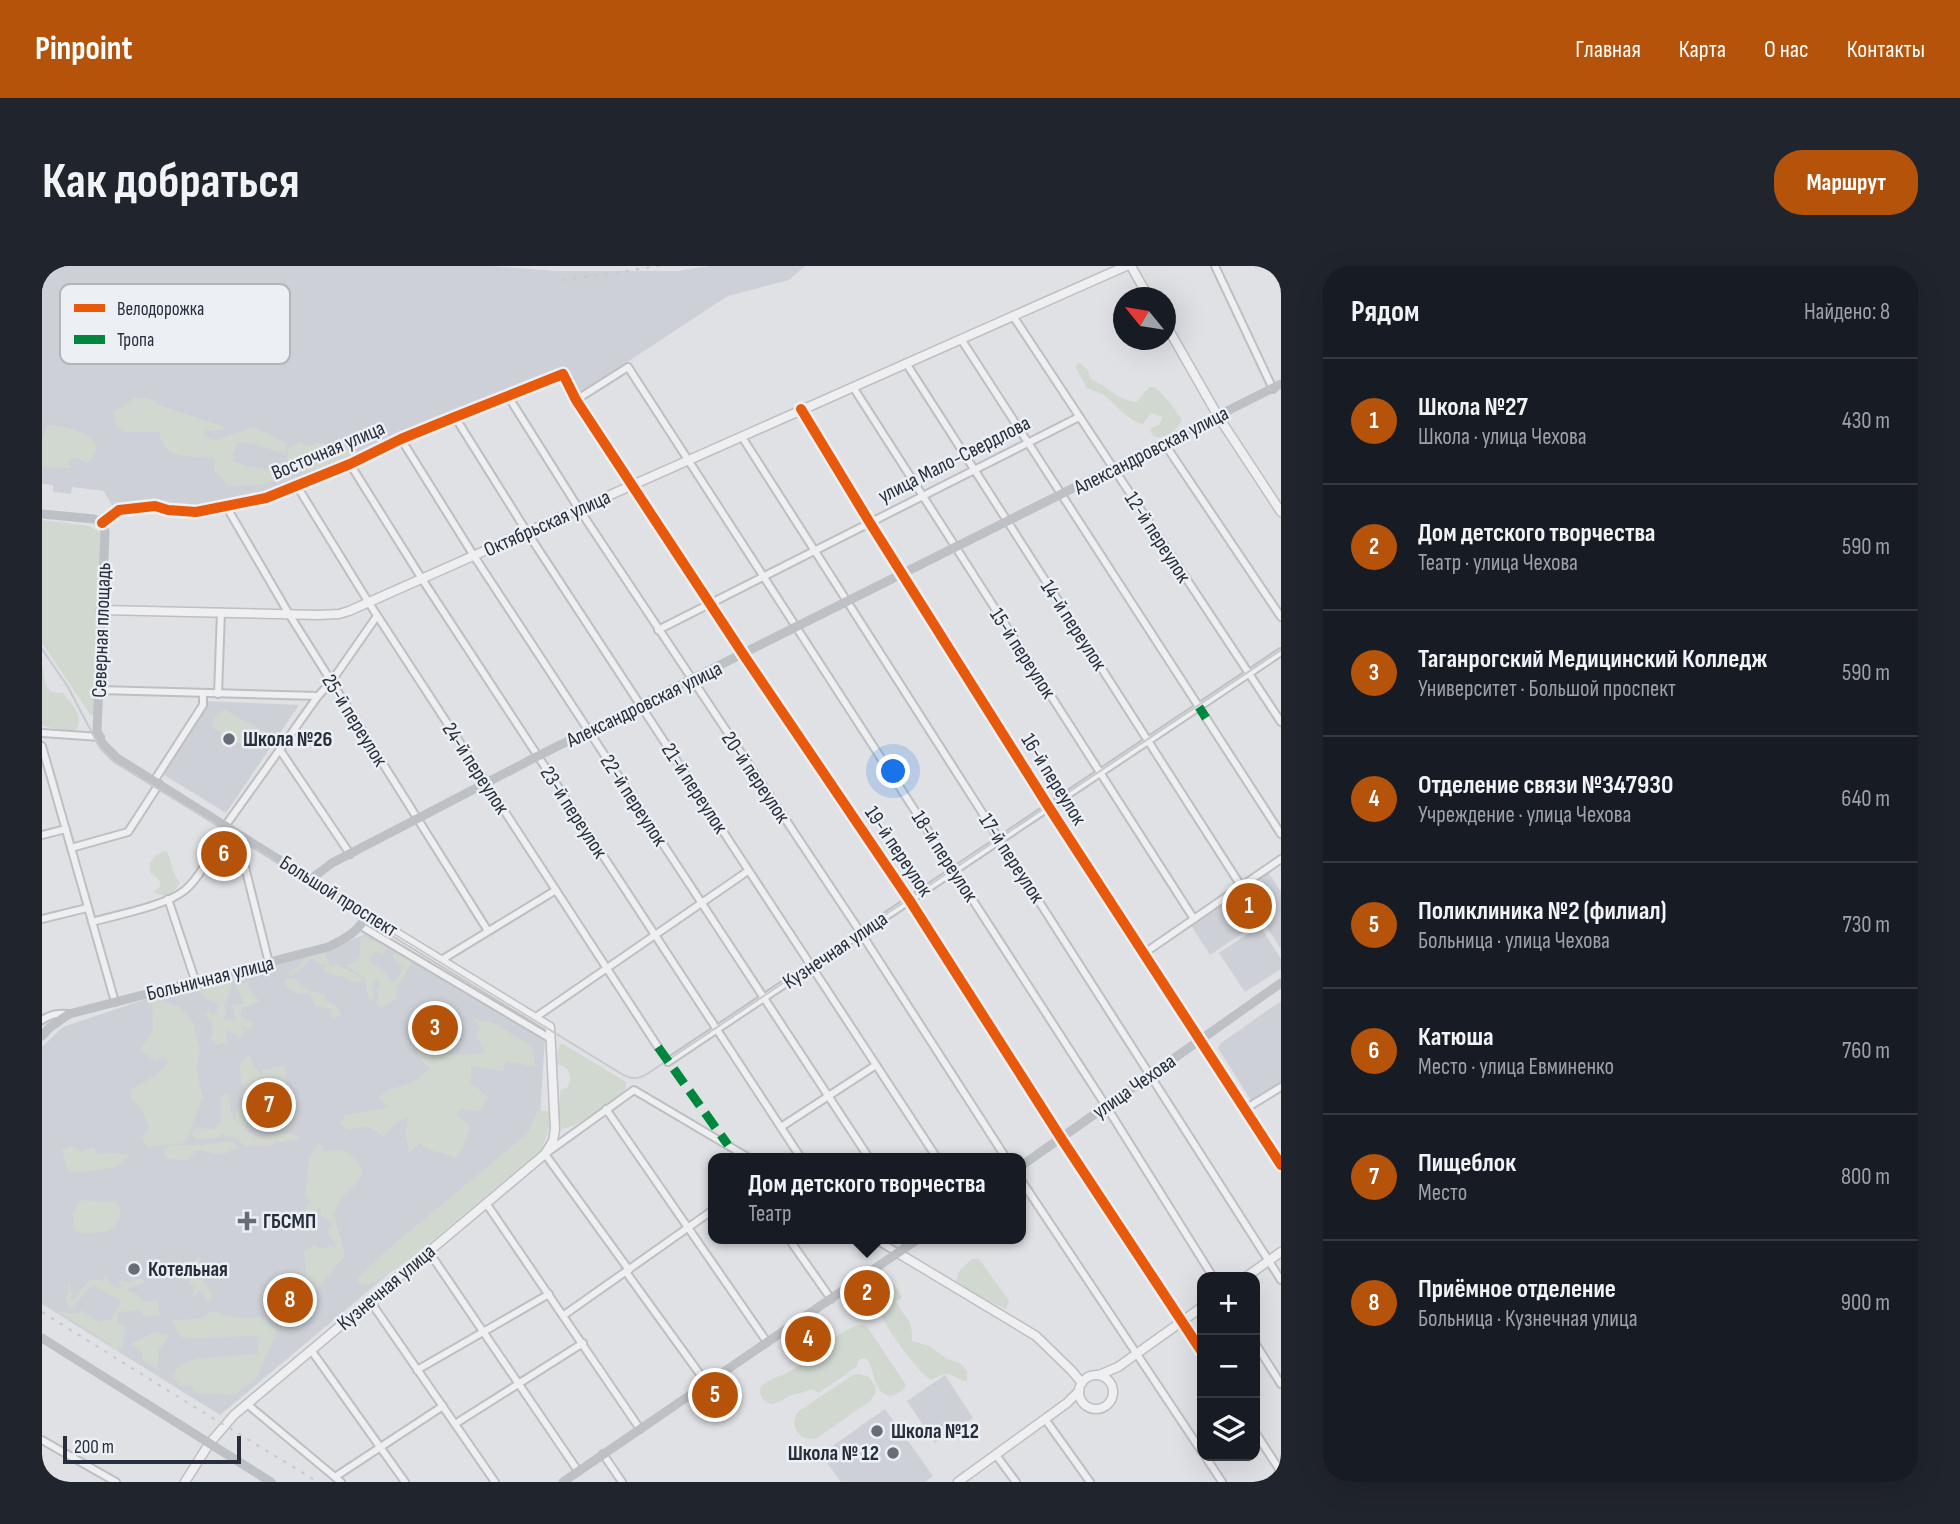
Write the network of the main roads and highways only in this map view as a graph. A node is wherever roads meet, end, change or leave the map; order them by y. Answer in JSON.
{"nodes":[{"id":1,"x":1277,"y":386,"type":"edge"},
{"id":2,"x":42,"y":514,"type":"edge"},
{"id":3,"x":117,"y":758,"type":"joint"},
{"id":4,"x":311,"y":879,"type":"junction"},
{"id":5,"x":367,"y":915,"type":"joint"},
{"id":6,"x":1281,"y":983,"type":"edge"},
{"id":7,"x":42,"y":1036,"type":"edge"},
{"id":8,"x":1026,"y":1162,"type":"edge"},
{"id":9,"x":911,"y":1244,"type":"edge"},
{"id":10,"x":42,"y":1338,"type":"edge"},
{"id":11,"x":271,"y":1482,"type":"edge"},
{"id":12,"x":564,"y":1482,"type":"edge"}],
"edges":[{"from":1,"to":4,"type":"main road","name":"Александровская улица"},
{"from":2,"to":3,"type":"main road","name":"Северная площадь"},
{"from":3,"to":4,"type":"main road","name":"Большой проспект"},
{"from":4,"to":5,"type":"main road","name":"Большой проспект"},
{"from":5,"to":7,"type":"main road","name":"Больничная улица"},
{"from":6,"to":8,"type":"main road","name":"улица Чехова"},
{"from":9,"to":12,"type":"main road"},
{"from":10,"to":11,"type":"main road"}]}
